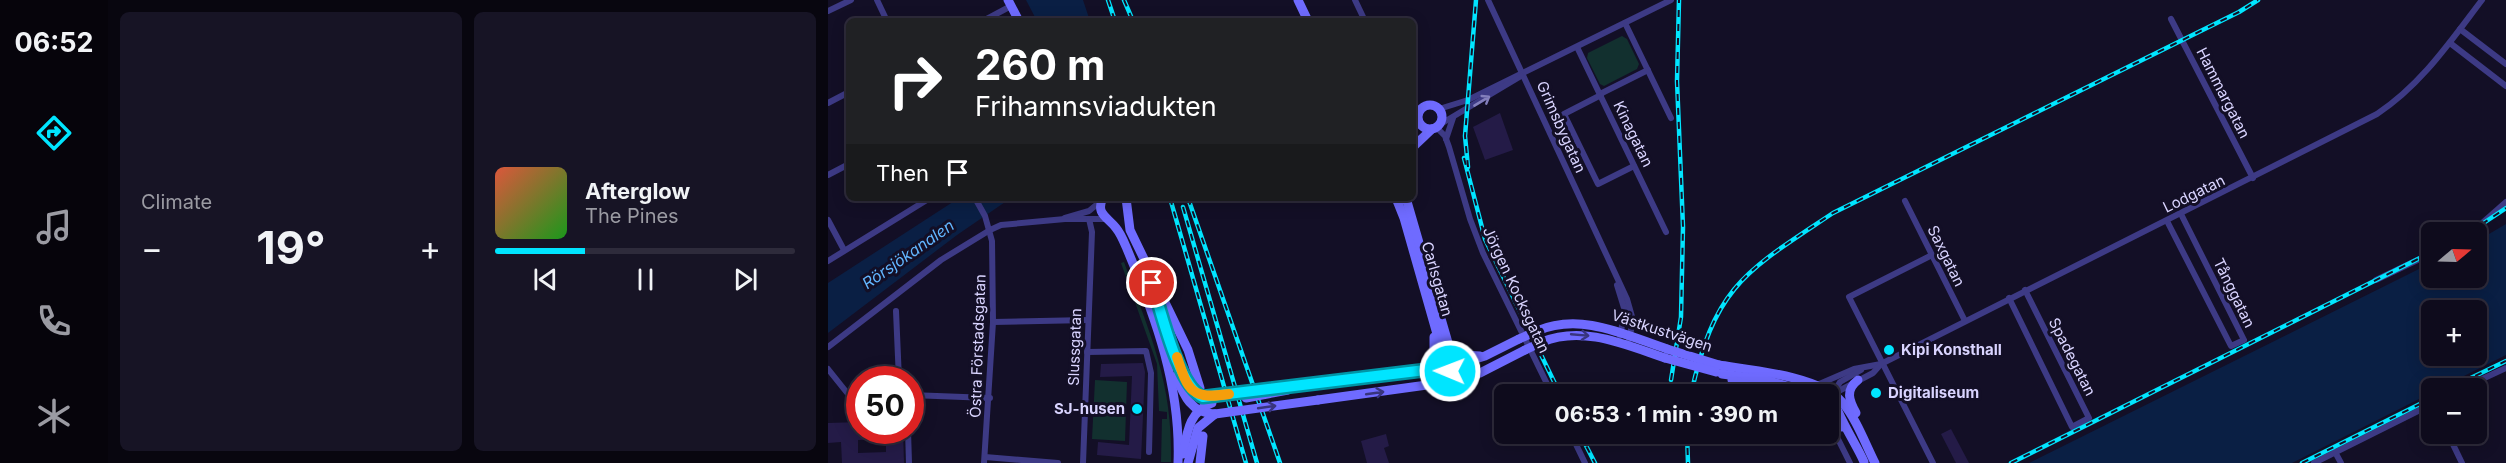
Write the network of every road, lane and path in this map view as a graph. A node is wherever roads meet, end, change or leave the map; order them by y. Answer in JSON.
{"nodes":[{"id":1,"x":851,"y":0,"type":"edge"},
{"id":2,"x":877,"y":0,"type":"edge"},
{"id":3,"x":1298,"y":0,"type":"edge"},
{"id":4,"x":1354,"y":0,"type":"edge"},
{"id":5,"x":1488,"y":0,"type":"edge"},
{"id":6,"x":1671,"y":0,"type":"edge"},
{"id":7,"x":2482,"y":0,"type":"edge"},
{"id":8,"x":1010,"y":3,"type":"edge"},
{"id":9,"x":828,"y":11,"type":"edge"},
{"id":10,"x":886,"y":18,"type":"edge"},
{"id":11,"x":988,"y":18,"type":"edge"},
{"id":12,"x":1018,"y":18,"type":"edge"},
{"id":13,"x":1307,"y":18,"type":"edge"},
{"id":14,"x":1363,"y":18,"type":"edge"},
{"id":15,"x":2171,"y":19,"type":"dead end"},
{"id":16,"x":1624,"y":24,"type":"junction"},
{"id":17,"x":2460,"y":29,"type":"junction"},
{"id":18,"x":2450,"y":42,"type":"junction"},
{"id":19,"x":1578,"y":47,"type":"junction"},
{"id":20,"x":2506,"y":64,"type":"edge"},
{"id":21,"x":1648,"y":70,"type":"junction"},
{"id":22,"x":1524,"y":74,"type":"junction"},
{"id":23,"x":2506,"y":86,"type":"edge"},
{"id":24,"x":846,"y":94,"type":"edge"},
{"id":25,"x":1600,"y":95,"type":"junction"},
{"id":26,"x":828,"y":103,"type":"edge"},
{"id":27,"x":1439,"y":109,"type":"junction"},
{"id":28,"x":1416,"y":117,"type":"edge"},
{"id":29,"x":1453,"y":117,"type":"junction"},
{"id":30,"x":1671,"y":118,"type":"dead end"},
{"id":31,"x":1436,"y":127,"type":"junction"},
{"id":32,"x":1446,"y":140,"type":"junction"},
{"id":33,"x":1416,"y":144,"type":"edge"},
{"id":34,"x":846,"y":166,"type":"edge"},
{"id":35,"x":1634,"y":166,"type":"junction"},
{"id":36,"x":828,"y":175,"type":"edge"},
{"id":37,"x":2253,"y":178,"type":"junction"},
{"id":38,"x":925,"y":201,"type":"edge"},
{"id":39,"x":977,"y":201,"type":"edge"},
{"id":40,"x":1100,"y":201,"type":"edge"},
{"id":41,"x":1102,"y":201,"type":"edge"},
{"id":42,"x":1127,"y":201,"type":"edge"},
{"id":43,"x":1397,"y":201,"type":"edge"},
{"id":44,"x":1407,"y":201,"type":"edge"},
{"id":45,"x":1905,"y":201,"type":"dead end"},
{"id":46,"x":2506,"y":202,"type":"edge"},
{"id":47,"x":1127,"y":214,"type":"junction"},
{"id":48,"x":2181,"y":214,"type":"junction"},
{"id":49,"x":1065,"y":219,"type":"junction"},
{"id":50,"x":1089,"y":219,"type":"junction"},
{"id":51,"x":828,"y":220,"type":"edge"},
{"id":52,"x":1108,"y":220,"type":"junction"},
{"id":53,"x":2168,"y":221,"type":"junction"},
{"id":54,"x":2483,"y":222,"type":"edge"},
{"id":55,"x":990,"y":230,"type":"junction"},
{"id":56,"x":1666,"y":232,"type":"dead end"},
{"id":57,"x":844,"y":250,"type":"junction"},
{"id":58,"x":1932,"y":255,"type":"junction"},
{"id":59,"x":2421,"y":258,"type":"edge"},
{"id":60,"x":828,"y":261,"type":"edge"},
{"id":61,"x":1145,"y":263,"type":"junction"},
{"id":62,"x":2376,"y":280,"type":"dead end"},
{"id":63,"x":2025,"y":290,"type":"junction"},
{"id":64,"x":2009,"y":298,"type":"junction"},
{"id":65,"x":896,"y":311,"type":"dead end"},
{"id":66,"x":1088,"y":320,"type":"junction"},
{"id":67,"x":1965,"y":321,"type":"junction"},
{"id":68,"x":993,"y":322,"type":"junction"},
{"id":69,"x":1433,"y":322,"type":"junction"},
{"id":70,"x":1624,"y":340,"type":"junction"},
{"id":71,"x":828,"y":347,"type":"edge"},
{"id":72,"x":1450,"y":347,"type":"junction"},
{"id":73,"x":1087,"y":351,"type":"junction"},
{"id":74,"x":1166,"y":351,"type":"junction"},
{"id":75,"x":1485,"y":356,"type":"junction"},
{"id":76,"x":1869,"y":364,"type":"junction"},
{"id":77,"x":1881,"y":364,"type":"junction"},
{"id":78,"x":898,"y":366,"type":"edge"},
{"id":79,"x":1450,"y":367,"type":"junction"},
{"id":80,"x":2506,"y":368,"type":"edge"},
{"id":81,"x":828,"y":369,"type":"edge"},
{"id":82,"x":1425,"y":369,"type":"junction"},
{"id":83,"x":1719,"y":370,"type":"junction"},
{"id":84,"x":1467,"y":377,"type":"junction"},
{"id":85,"x":2484,"y":378,"type":"edge"},
{"id":86,"x":1858,"y":380,"type":"junction"},
{"id":87,"x":1547,"y":384,"type":"edge"},
{"id":88,"x":1754,"y":384,"type":"edge"},
{"id":89,"x":1798,"y":384,"type":"edge"},
{"id":90,"x":1827,"y":384,"type":"edge"},
{"id":91,"x":1839,"y":384,"type":"edge"},
{"id":92,"x":1432,"y":385,"type":"junction"},
{"id":93,"x":1200,"y":388,"type":"dead end"},
{"id":94,"x":1839,"y":391,"type":"edge"},
{"id":95,"x":846,"y":392,"type":"edge"},
{"id":96,"x":924,"y":396,"type":"edge"},
{"id":97,"x":990,"y":398,"type":"junction"},
{"id":98,"x":1211,"y":400,"type":"junction"},
{"id":99,"x":1839,"y":403,"type":"edge"},
{"id":100,"x":2421,"y":409,"type":"edge"},
{"id":101,"x":1198,"y":411,"type":"junction"},
{"id":102,"x":1215,"y":414,"type":"junction"},
{"id":103,"x":1839,"y":414,"type":"edge"},
{"id":104,"x":1839,"y":425,"type":"edge"},
{"id":105,"x":1203,"y":436,"type":"dead end"},
{"id":106,"x":1839,"y":441,"type":"edge"},
{"id":107,"x":908,"y":444,"type":"edge"},
{"id":108,"x":1576,"y":444,"type":"edge"},
{"id":109,"x":2453,"y":444,"type":"edge"},
{"id":110,"x":1149,"y":452,"type":"dead end"},
{"id":111,"x":2335,"y":452,"type":"junction"},
{"id":112,"x":985,"y":460,"type":"edge"},
{"id":113,"x":1864,"y":462,"type":"edge"},
{"id":114,"x":909,"y":463,"type":"edge"},
{"id":115,"x":1058,"y":463,"type":"edge"},
{"id":116,"x":1083,"y":463,"type":"edge"},
{"id":117,"x":1180,"y":463,"type":"edge"},
{"id":118,"x":1188,"y":463,"type":"edge"},
{"id":119,"x":1200,"y":463,"type":"edge"},
{"id":120,"x":1585,"y":463,"type":"edge"},
{"id":121,"x":1851,"y":463,"type":"edge"},
{"id":122,"x":1875,"y":463,"type":"edge"},
{"id":123,"x":1881,"y":463,"type":"edge"},
{"id":124,"x":1933,"y":463,"type":"edge"},
{"id":125,"x":2314,"y":463,"type":"edge"},
{"id":126,"x":2341,"y":463,"type":"edge"},
{"id":127,"x":2462,"y":463,"type":"edge"}],
"edges":[{"from":1,"to":9,"type":"street"},
{"from":2,"to":10,"type":"street"},
{"from":3,"to":13,"type":"main road"},
{"from":4,"to":14,"type":"street"},
{"from":5,"to":22,"type":"street","name":"Grimsbygatan"},
{"from":6,"to":16,"type":"street"},
{"from":7,"to":17,"type":"street","name":"Lodgatan"},
{"from":8,"to":11,"type":"street"},
{"from":8,"to":12,"type":"main road"},
{"from":15,"to":37,"type":"street","name":"Hammargatan"},
{"from":16,"to":19,"type":"street"},
{"from":16,"to":21,"type":"street"},
{"from":17,"to":18,"type":"street","name":"Lodgatan"},
{"from":17,"to":20,"type":"street"},
{"from":18,"to":23,"type":"street"},
{"from":18,"to":37,"type":"street","name":"Lodgatan"},
{"from":19,"to":22,"type":"street"},
{"from":19,"to":25,"type":"street","name":"Kinagatan"},
{"from":21,"to":25,"type":"street"},
{"from":21,"to":30,"type":"street"},
{"from":22,"to":27,"type":"street"},
{"from":29,"to":22,"type":"street","one_way":true},
{"from":22,"to":70,"type":"street","name":"Grimsbygatan"},
{"from":24,"to":26,"type":"street"},
{"from":25,"to":35,"type":"street","name":"Kinagatan"},
{"from":25,"to":35,"type":"street"},
{"from":27,"to":28,"type":"main road"},
{"from":27,"to":31,"type":"main road"},
{"from":28,"to":31,"type":"main road"},
{"from":29,"to":31,"type":"street"},
{"from":29,"to":32,"type":"street"},
{"from":31,"to":32,"type":"street","name":"Jörgen Kocksgatan"},
{"from":31,"to":33,"type":"main road"},
{"from":32,"to":87,"type":"street","name":"Jörgen Kocksgatan"},
{"from":34,"to":36,"type":"street"},
{"from":35,"to":56,"type":"street","name":"Kinagatan"},
{"from":37,"to":48,"type":"street","name":"Lodgatan"},
{"from":38,"to":57,"type":"street"},
{"from":39,"to":55,"type":"street","name":"Östra Förstadsgatan"},
{"from":40,"to":49,"type":"street"},
{"from":41,"to":52,"type":"main road"},
{"from":42,"to":47,"type":"main road"},
{"from":43,"to":69,"type":"main road","name":"Carlsgatan"},
{"from":44,"to":72,"type":"main road","name":"Carlsgatan"},
{"from":45,"to":58,"type":"street","name":"Saxgatan"},
{"from":46,"to":54,"type":"street"},
{"from":47,"to":52,"type":"main road"},
{"from":47,"to":61,"type":"main road"},
{"from":48,"to":53,"type":"street","name":"Lodgatan"},
{"from":48,"to":53,"type":"street","name":"Tånggatan"},
{"from":49,"to":50,"type":"street"},
{"from":49,"to":55,"type":"street"},
{"from":50,"to":52,"type":"street"},
{"from":50,"to":66,"type":"street","name":"Slussgatan"},
{"from":51,"to":57,"type":"street"},
{"from":52,"to":74,"type":"main road"},
{"from":53,"to":63,"type":"street","name":"Lodgatan"},
{"from":55,"to":68,"type":"street","name":"Östra Förstadsgatan"},
{"from":55,"to":71,"type":"street"},
{"from":57,"to":60,"type":"street"},
{"from":58,"to":67,"type":"street","name":"Saxgatan"},
{"from":58,"to":77,"type":"street"},
{"from":59,"to":62,"type":"street"},
{"from":61,"to":93,"type":"main road"},
{"from":61,"to":98,"type":"main road"},
{"from":63,"to":64,"type":"street","name":"Lodgatan"},
{"from":63,"to":64,"type":"street","name":"Spadegatan"},
{"from":64,"to":67,"type":"street","name":"Lodgatan"},
{"from":65,"to":78,"type":"street"},
{"from":66,"to":68,"type":"street"},
{"from":66,"to":73,"type":"street","name":"Slussgatan"},
{"from":67,"to":77,"type":"street","name":"Lodgatan"},
{"from":68,"to":97,"type":"street","name":"Östra Förstadsgatan"},
{"from":69,"to":79,"type":"main road","name":"Carlsgatan"},
{"from":69,"to":82,"type":"main road"},
{"from":70,"to":75,"type":"main road","name":"Västkustvägen","bridge":true},
{"from":70,"to":83,"type":"main road","name":"Västkustvägen","bridge":true},
{"from":84,"to":70,"type":"main road","name":"Västkustvägen","one_way":true,"bridge":true},
{"from":72,"to":75,"type":"main road"},
{"from":72,"to":79,"type":"main road","name":"Carlsgatan"},
{"from":73,"to":110,"type":"street"},
{"from":73,"to":116,"type":"street","name":"Slussgatan"},
{"from":74,"to":101,"type":"main road"},
{"from":74,"to":117,"type":"main road"},
{"from":75,"to":79,"type":"main road","name":"Västkustvägen"},
{"from":76,"to":77,"type":"street","name":"Lodgatan"},
{"from":76,"to":90,"type":"street","name":"Lodgatan"},
{"from":76,"to":91,"type":"street"},
{"from":77,"to":86,"type":"street","name":"Lodgatan"},
{"from":77,"to":124,"type":"street"},
{"from":79,"to":82,"type":"main road","name":"Västkustvägen"},
{"from":79,"to":84,"type":"main road"},
{"from":79,"to":92,"type":"main road"},
{"from":80,"to":85,"type":"street"},
{"from":81,"to":95,"type":"street"},
{"from":82,"to":98,"type":"main road","name":"Västkustvägen","bridge":true},
{"from":83,"to":88,"type":"main road","name":"Västkustvägen"},
{"from":83,"to":89,"type":"main road","name":"Västkustvägen"},
{"from":84,"to":92,"type":"main road","name":"Västkustvägen"},
{"from":86,"to":94,"type":"street","name":"Lodgatan"},
{"from":86,"to":123,"type":"main road"},
{"from":102,"to":92,"type":"main road","name":"Västkustvägen","one_way":true,"bridge":true},
{"from":96,"to":97,"type":"street"},
{"from":97,"to":112,"type":"street","name":"Östra Förstadsgatan"},
{"from":98,"to":101,"type":"main road"},
{"from":99,"to":122,"type":"main road","name":"Västkustvägen"},
{"from":100,"to":111,"type":"street"},
{"from":101,"to":102,"type":"main road","name":"Västkustvägen"},
{"from":101,"to":117,"type":"main road"},
{"from":102,"to":118,"type":"main road"},
{"from":103,"to":113,"type":"main road"},
{"from":104,"to":113,"type":"main road"},
{"from":105,"to":119,"type":"main road"},
{"from":106,"to":121,"type":"street"},
{"from":107,"to":114,"type":"street"},
{"from":108,"to":120,"type":"street"},
{"from":109,"to":127,"type":"street"},
{"from":111,"to":125,"type":"street"},
{"from":111,"to":126,"type":"street"},
{"from":112,"to":115,"type":"street"}]}
